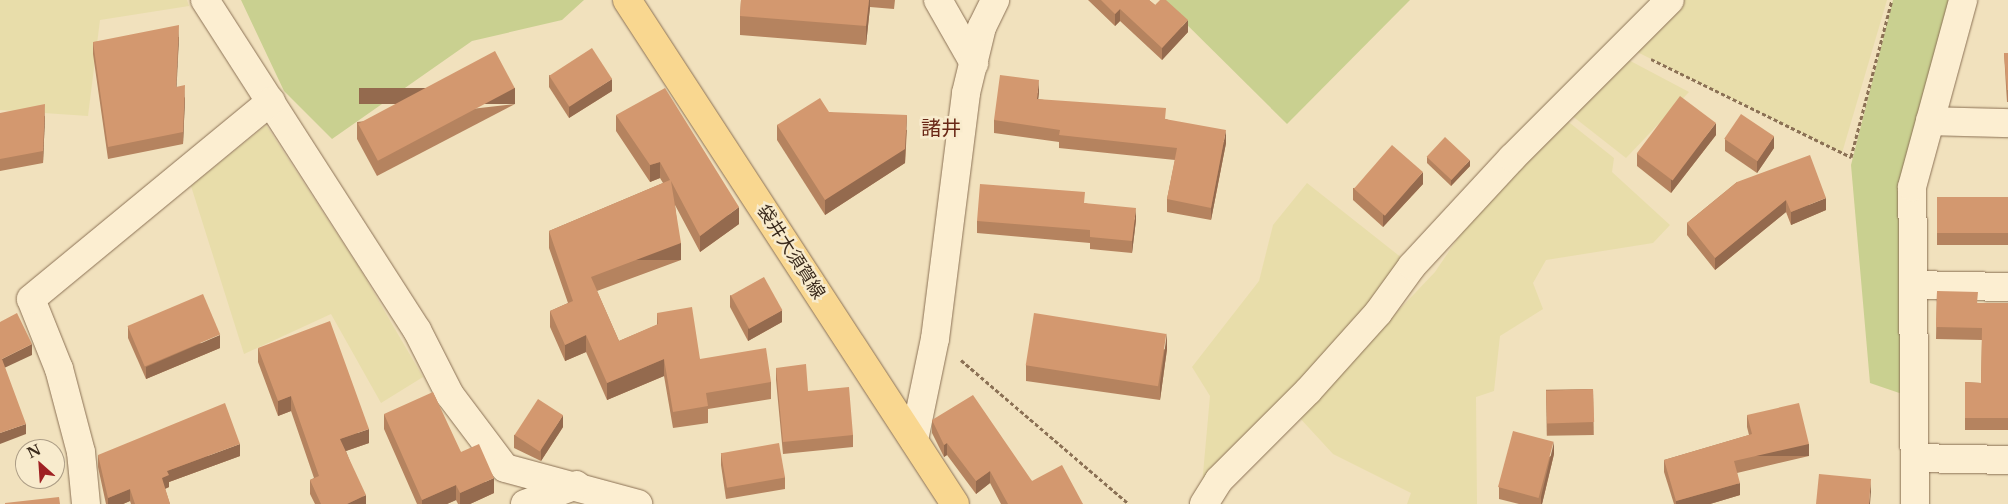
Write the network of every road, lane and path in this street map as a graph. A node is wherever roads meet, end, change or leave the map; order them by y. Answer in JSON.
{"nodes":[{"id":1,"x":205,"y":0,"type":"edge"},
{"id":2,"x":627,"y":0,"type":"edge"},
{"id":3,"x":938,"y":0,"type":"edge"},
{"id":4,"x":996,"y":0,"type":"edge"},
{"id":5,"x":1670,"y":0,"type":"edge"},
{"id":6,"x":1892,"y":0,"type":"edge"},
{"id":7,"x":1963,"y":0,"type":"edge"},
{"id":8,"x":1621,"y":45,"type":"junction"},
{"id":9,"x":974,"y":63,"type":"junction"},
{"id":10,"x":270,"y":101,"type":"junction"},
{"id":11,"x":1930,"y":121,"type":"junction"},
{"id":12,"x":2008,"y":123,"type":"edge"},
{"id":13,"x":1913,"y":285,"type":"junction"},
{"id":14,"x":2008,"y":287,"type":"edge"},
{"id":15,"x":935,"y":338,"type":"junction"},
{"id":16,"x":914,"y":440,"type":"junction"},
{"id":17,"x":1915,"y":458,"type":"junction"},
{"id":18,"x":2008,"y":460,"type":"edge"},
{"id":19,"x":577,"y":485,"type":"junction"},
{"id":20,"x":86,"y":504,"type":"edge"},
{"id":21,"x":526,"y":504,"type":"edge"},
{"id":22,"x":638,"y":504,"type":"edge"},
{"id":23,"x":955,"y":504,"type":"edge"},
{"id":24,"x":1129,"y":504,"type":"edge"},
{"id":25,"x":1204,"y":504,"type":"edge"},
{"id":26,"x":1916,"y":504,"type":"edge"}],
"edges":[{"from":1,"to":10,"type":"street"},
{"from":2,"to":16,"type":"main road","name":"袋井大須賀線"},
{"from":3,"to":9,"type":"street"},
{"from":4,"to":9,"type":"street"},
{"from":5,"to":8,"type":"street"},
{"from":6,"to":8,"type":"path"},
{"from":7,"to":11,"type":"street"},
{"from":8,"to":25,"type":"street"},
{"from":9,"to":15,"type":"street"},
{"from":10,"to":19,"type":"street"},
{"from":10,"to":20,"type":"street"},
{"from":11,"to":12,"type":"street"},
{"from":11,"to":13,"type":"street"},
{"from":13,"to":14,"type":"street"},
{"from":13,"to":17,"type":"street"},
{"from":15,"to":16,"type":"street"},
{"from":15,"to":24,"type":"path"},
{"from":16,"to":23,"type":"main road","name":"袋井大須賀線"},
{"from":17,"to":18,"type":"street"},
{"from":17,"to":26,"type":"street"},
{"from":19,"to":21,"type":"street"},
{"from":19,"to":22,"type":"street"}]}
